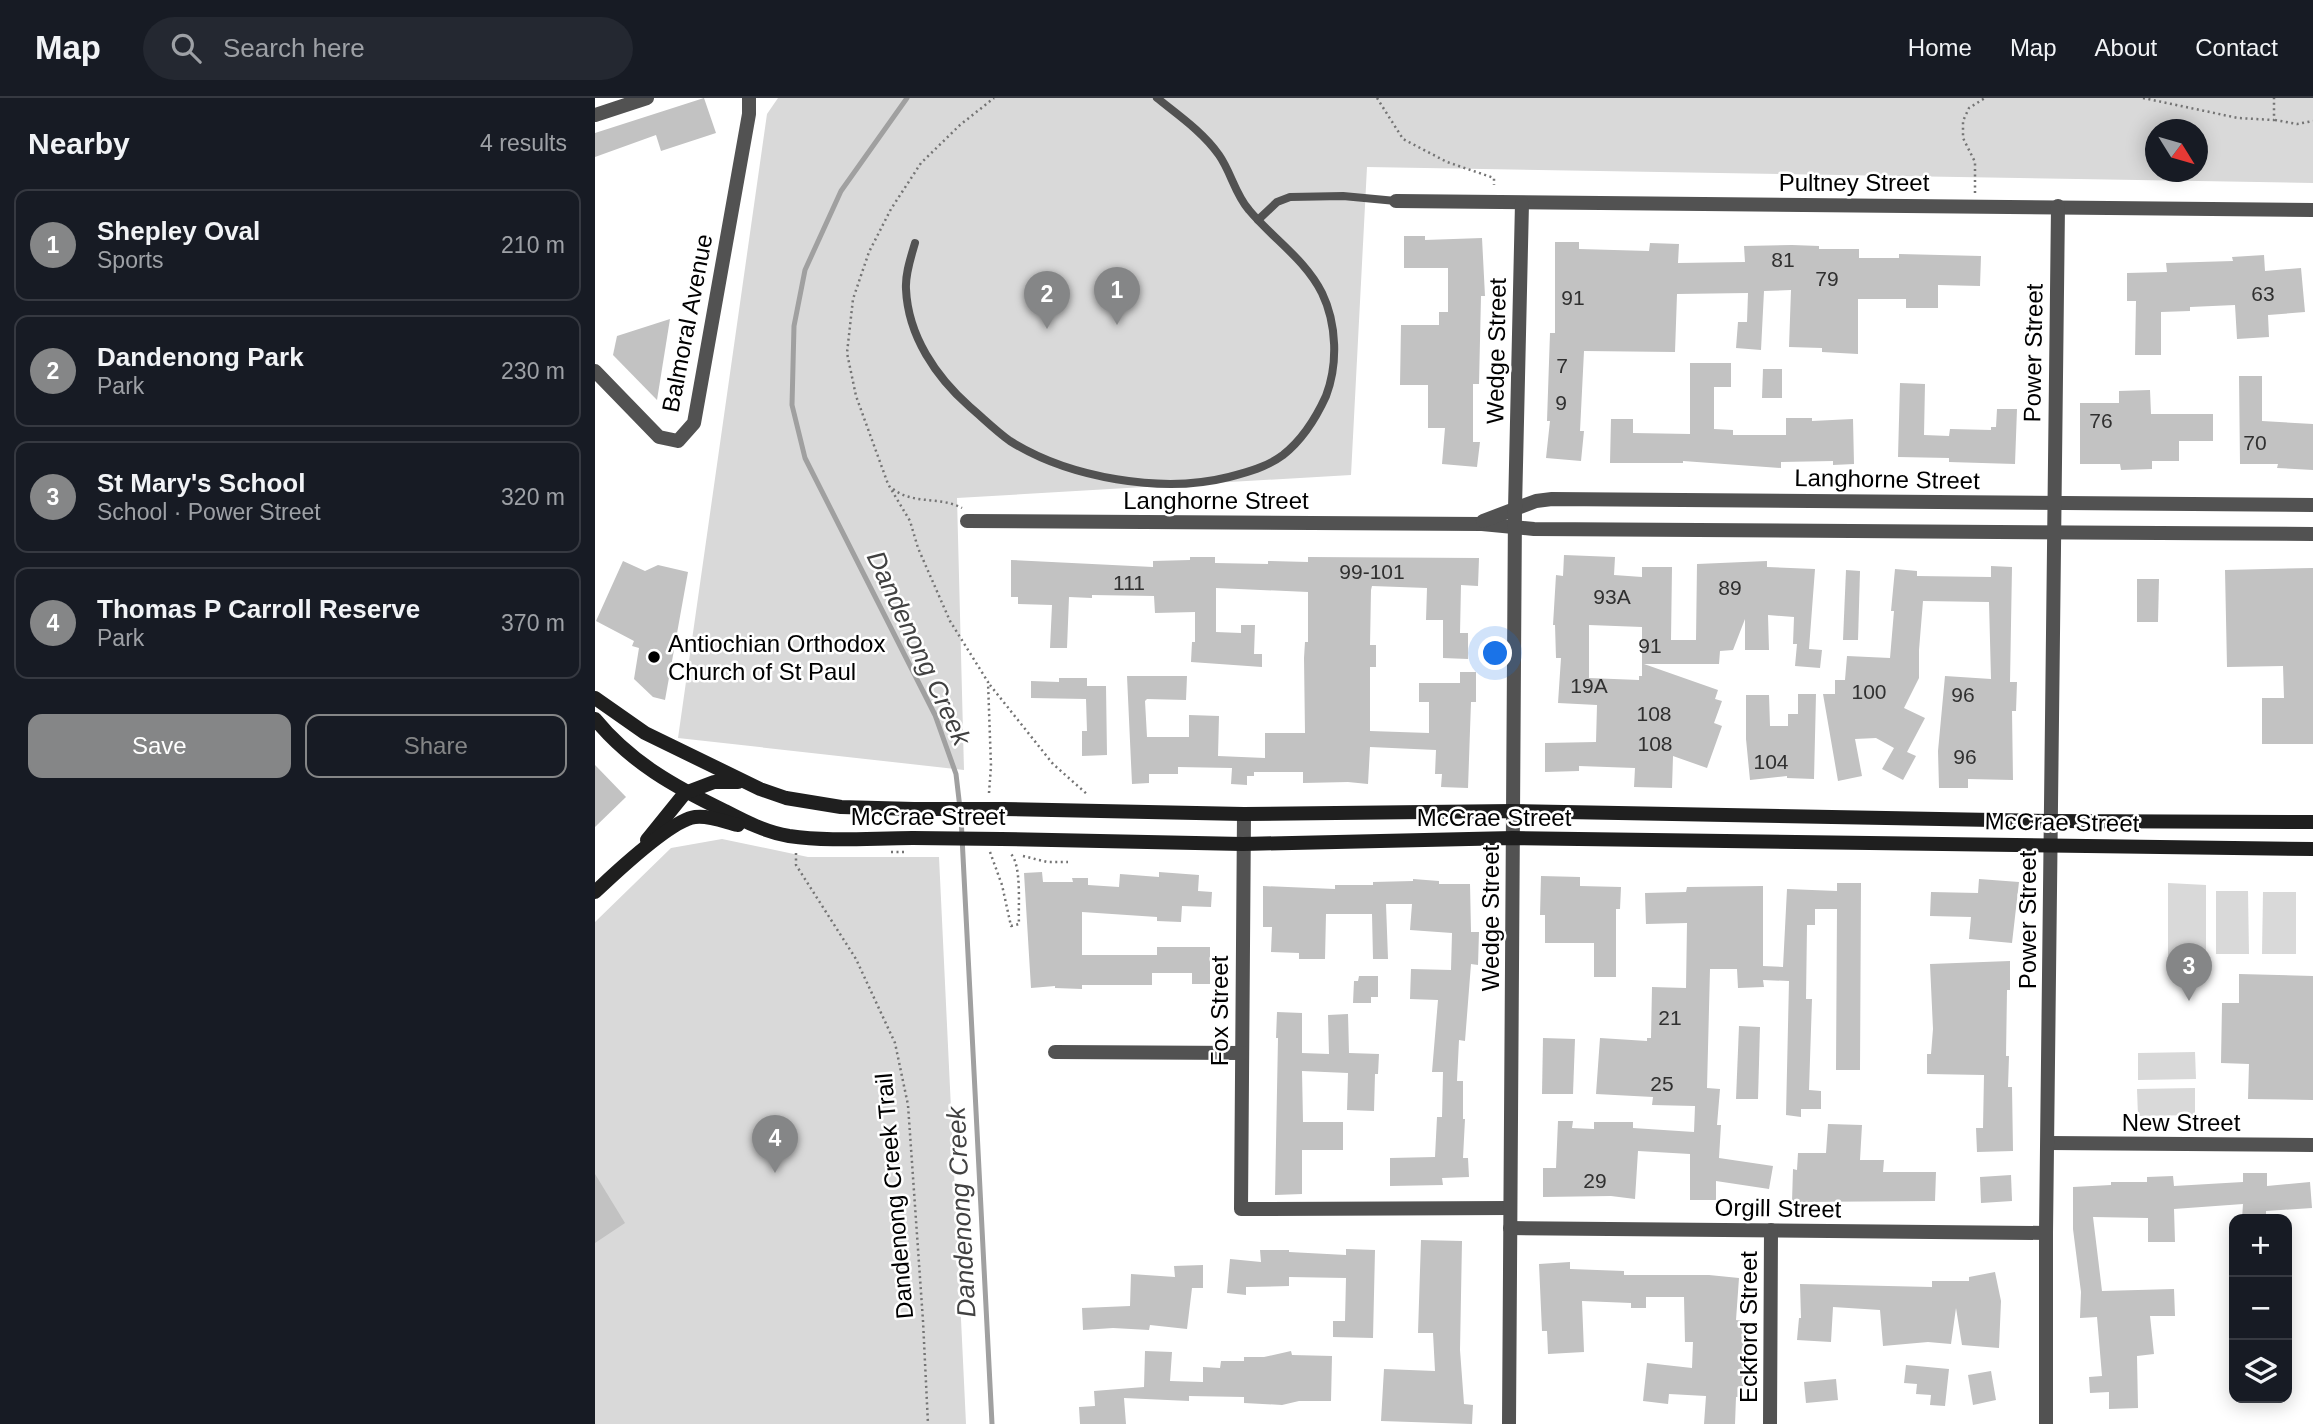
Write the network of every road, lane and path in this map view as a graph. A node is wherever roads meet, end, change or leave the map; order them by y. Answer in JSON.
{"nodes":[{"id":1,"x":647,"y":98,"type":"edge"},
{"id":2,"x":749,"y":98,"type":"edge"},
{"id":3,"x":995,"y":98,"type":"edge"},
{"id":4,"x":1157,"y":98,"type":"edge"},
{"id":5,"x":1377,"y":98,"type":"edge"},
{"id":6,"x":1985,"y":98,"type":"edge"},
{"id":7,"x":2143,"y":98,"type":"edge"},
{"id":8,"x":2274,"y":98,"type":"edge"},
{"id":9,"x":595,"y":115,"type":"edge"},
{"id":10,"x":2274,"y":118,"type":"junction"},
{"id":11,"x":2313,"y":121,"type":"edge"},
{"id":12,"x":1396,"y":201,"type":"joint"},
{"id":13,"x":1494,"y":203,"type":"junction"},
{"id":14,"x":1523,"y":203,"type":"junction"},
{"id":15,"x":1975,"y":205,"type":"junction"},
{"id":16,"x":2058,"y":206,"type":"junction"},
{"id":17,"x":2313,"y":210,"type":"edge"},
{"id":18,"x":1258,"y":220,"type":"junction"},
{"id":19,"x":915,"y":243,"type":"dead end"},
{"id":20,"x":595,"y":371,"type":"edge"},
{"id":21,"x":888,"y":484,"type":"junction"},
{"id":22,"x":2054,"y":504,"type":"junction"},
{"id":23,"x":2313,"y":505,"type":"edge"},
{"id":24,"x":1515,"y":509,"type":"junction"},
{"id":25,"x":967,"y":521,"type":"dead end"},
{"id":26,"x":983,"y":522,"type":"junction"},
{"id":27,"x":1464,"y":524,"type":"junction"},
{"id":28,"x":1515,"y":527,"type":"junction"},
{"id":29,"x":2054,"y":532,"type":"junction"},
{"id":30,"x":2313,"y":534,"type":"edge"},
{"id":31,"x":988,"y":682,"type":"junction"},
{"id":32,"x":595,"y":698,"type":"edge"},
{"id":33,"x":595,"y":719,"type":"edge"},
{"id":34,"x":748,"y":785,"type":"junction"},
{"id":35,"x":685,"y":793,"type":"junction"},
{"id":36,"x":996,"y":807,"type":"junction"},
{"id":37,"x":1513,"y":811,"type":"junction"},
{"id":38,"x":1109,"y":812,"type":"junction"},
{"id":39,"x":1244,"y":814,"type":"junction"},
{"id":40,"x":2050,"y":821,"type":"junction"},
{"id":41,"x":2313,"y":822,"type":"edge"},
{"id":42,"x":763,"y":830,"type":"junction"},
{"id":43,"x":1513,"y":838,"type":"junction"},
{"id":44,"x":995,"y":841,"type":"junction"},
{"id":45,"x":1243,"y":844,"type":"junction"},
{"id":46,"x":2051,"y":845,"type":"junction"},
{"id":47,"x":796,"y":848,"type":"dead end"},
{"id":48,"x":2313,"y":849,"type":"edge"},
{"id":49,"x":635,"y":855,"type":"junction"},
{"id":50,"x":1068,"y":862,"type":"dead end"},
{"id":51,"x":595,"y":892,"type":"edge"},
{"id":52,"x":1055,"y":1052,"type":"dead end"},
{"id":53,"x":1241,"y":1053,"type":"junction"},
{"id":54,"x":2049,"y":1143,"type":"junction"},
{"id":55,"x":2313,"y":1145,"type":"edge"},
{"id":56,"x":1510,"y":1208,"type":"junction"},
{"id":57,"x":1510,"y":1228,"type":"junction"},
{"id":58,"x":1771,"y":1230,"type":"junction"},
{"id":59,"x":2046,"y":1233,"type":"junction"},
{"id":60,"x":928,"y":1424,"type":"edge"},
{"id":61,"x":1509,"y":1424,"type":"edge"},
{"id":62,"x":1770,"y":1424,"type":"edge"},
{"id":63,"x":2046,"y":1424,"type":"edge"}],
"edges":[{"from":1,"to":9,"type":"street"},
{"from":2,"to":20,"type":"street","name":"Balmoral Avenue"},
{"from":3,"to":21,"type":"path"},
{"from":4,"to":18,"type":"lane"},
{"from":5,"to":13,"type":"path"},
{"from":6,"to":15,"type":"path"},
{"from":7,"to":10,"type":"path"},
{"from":8,"to":10,"type":"path"},
{"from":10,"to":11,"type":"path"},
{"from":12,"to":13,"type":"street","name":"Pultney Street"},
{"from":12,"to":18,"type":"lane"},
{"from":13,"to":14,"type":"street","name":"Pultney Street"},
{"from":14,"to":15,"type":"street","name":"Pultney Street"},
{"from":14,"to":24,"type":"street","name":"Wedge Street"},
{"from":15,"to":16,"type":"street","name":"Pultney Street"},
{"from":16,"to":17,"type":"street","name":"Pultney Street"},
{"from":16,"to":22,"type":"street","name":"Power Street"},
{"from":18,"to":19,"type":"lane"},
{"from":21,"to":26,"type":"path"},
{"from":21,"to":31,"type":"path"},
{"from":22,"to":23,"type":"street","name":"Langhorne Street"},
{"from":22,"to":24,"type":"street","name":"Langhorne Street"},
{"from":22,"to":29,"type":"street","name":"Power Street"},
{"from":24,"to":27,"type":"street","name":"Langhorne Street"},
{"from":24,"to":28,"type":"street","name":"Wedge Street"},
{"from":25,"to":26,"type":"street","name":"Langhorne Street"},
{"from":26,"to":27,"type":"street","name":"Langhorne Street"},
{"from":27,"to":28,"type":"street","name":"Langhorne Street"},
{"from":28,"to":29,"type":"street","name":"Langhorne Street"},
{"from":28,"to":37,"type":"street","name":"Wedge Street"},
{"from":29,"to":30,"type":"street","name":"Langhorne Street"},
{"from":29,"to":40,"type":"street","name":"Power Street"},
{"from":31,"to":36,"type":"path"},
{"from":31,"to":38,"type":"path"},
{"from":32,"to":34,"type":"main road"},
{"from":33,"to":35,"type":"main road","name":"McCrae Street"},
{"from":34,"to":35,"type":"main road"},
{"from":34,"to":36,"type":"main road","name":"McCrae Street","bridge":true},
{"from":35,"to":42,"type":"main road","name":"McCrae Street"},
{"from":35,"to":49,"type":"main road"},
{"from":36,"to":38,"type":"main road","name":"McCrae Street"},
{"from":37,"to":39,"type":"main road","name":"McCrae Street"},
{"from":37,"to":40,"type":"main road","name":"McCrae Street"},
{"from":37,"to":43,"type":"street","name":"Wedge Street"},
{"from":38,"to":39,"type":"main road","name":"McCrae Street"},
{"from":39,"to":45,"type":"street","name":"Fox Street"},
{"from":40,"to":41,"type":"main road","name":"McCrae Street"},
{"from":40,"to":46,"type":"street","name":"Power Street"},
{"from":42,"to":44,"type":"main road","name":"McCrae Street","bridge":true},
{"from":42,"to":49,"type":"main road"},
{"from":43,"to":45,"type":"main road","name":"McCrae Street"},
{"from":43,"to":46,"type":"main road","name":"McCrae Street"},
{"from":43,"to":56,"type":"street","name":"Wedge Street"},
{"from":44,"to":45,"type":"main road","name":"McCrae Street"},
{"from":44,"to":50,"type":"path"},
{"from":45,"to":53,"type":"street","name":"Fox Street"},
{"from":46,"to":48,"type":"main road","name":"McCrae Street"},
{"from":46,"to":54,"type":"street","name":"Power Street"},
{"from":47,"to":60,"type":"path","name":"Dandenong Creek Trail"},
{"from":49,"to":51,"type":"main road"},
{"from":52,"to":53,"type":"street"},
{"from":53,"to":56,"type":"street","name":"Fox Street"},
{"from":54,"to":55,"type":"street","name":"New Street"},
{"from":54,"to":59,"type":"street","name":"Power Street"},
{"from":56,"to":57,"type":"street","name":"Wedge Street"},
{"from":57,"to":58,"type":"street","name":"Orgill Street"},
{"from":57,"to":61,"type":"street","name":"Wedge Street"},
{"from":58,"to":59,"type":"street","name":"Orgill Street"},
{"from":58,"to":62,"type":"street","name":"Eckford Street"},
{"from":59,"to":63,"type":"street","name":"Power Street"}]}
